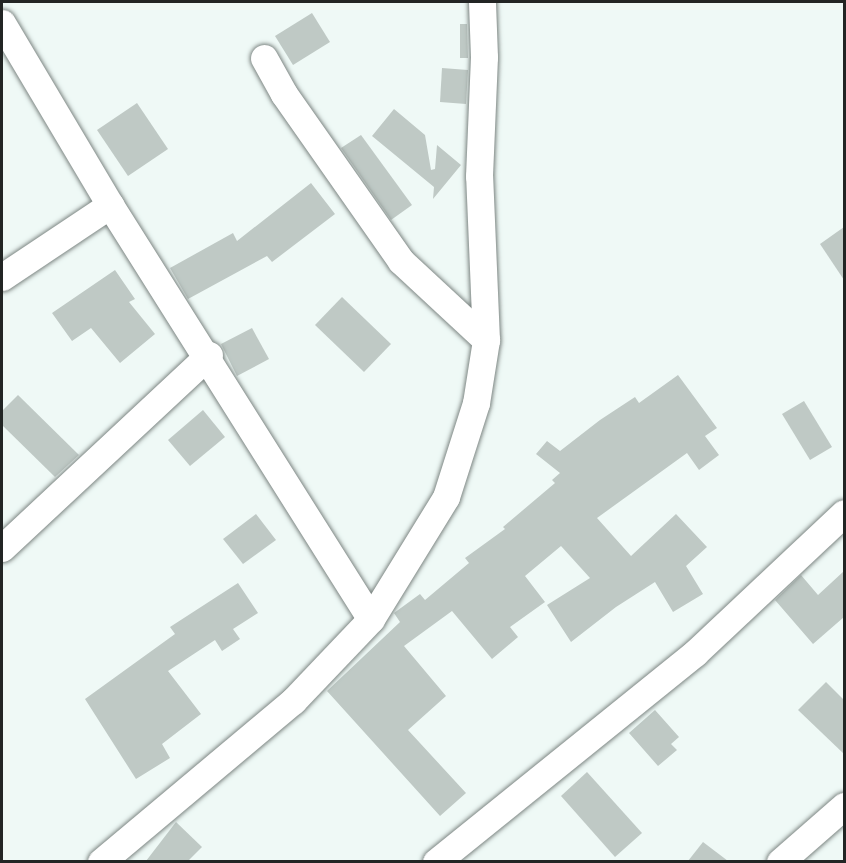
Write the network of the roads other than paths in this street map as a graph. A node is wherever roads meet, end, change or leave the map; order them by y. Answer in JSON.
{"nodes":[{"id":1,"x":482,"y":2,"type":"edge"},
{"id":2,"x":5,"y":35,"type":"edge"},
{"id":3,"x":264,"y":58,"type":"dead end"},
{"id":4,"x":110,"y":205,"type":"junction"},
{"id":5,"x":2,"y":278,"type":"edge"},
{"id":6,"x":486,"y":340,"type":"junction"},
{"id":7,"x":209,"y":355,"type":"junction"},
{"id":8,"x":844,"y":513,"type":"edge"},
{"id":9,"x":2,"y":548,"type":"edge"},
{"id":10,"x":371,"y":620,"type":"junction"},
{"id":11,"x":844,"y":806,"type":"edge"},
{"id":12,"x":101,"y":861,"type":"edge"},
{"id":13,"x":436,"y":861,"type":"edge"},
{"id":14,"x":780,"y":861,"type":"edge"}],
"edges":[{"from":1,"to":6,"type":"street"},
{"from":2,"to":4,"type":"street"},
{"from":3,"to":6,"type":"street"},
{"from":4,"to":5,"type":"street"},
{"from":4,"to":7,"type":"street"},
{"from":6,"to":10,"type":"street"},
{"from":7,"to":9,"type":"street"},
{"from":7,"to":10,"type":"street"},
{"from":8,"to":13,"type":"street"},
{"from":10,"to":12,"type":"street"},
{"from":11,"to":14,"type":"street"}]}
